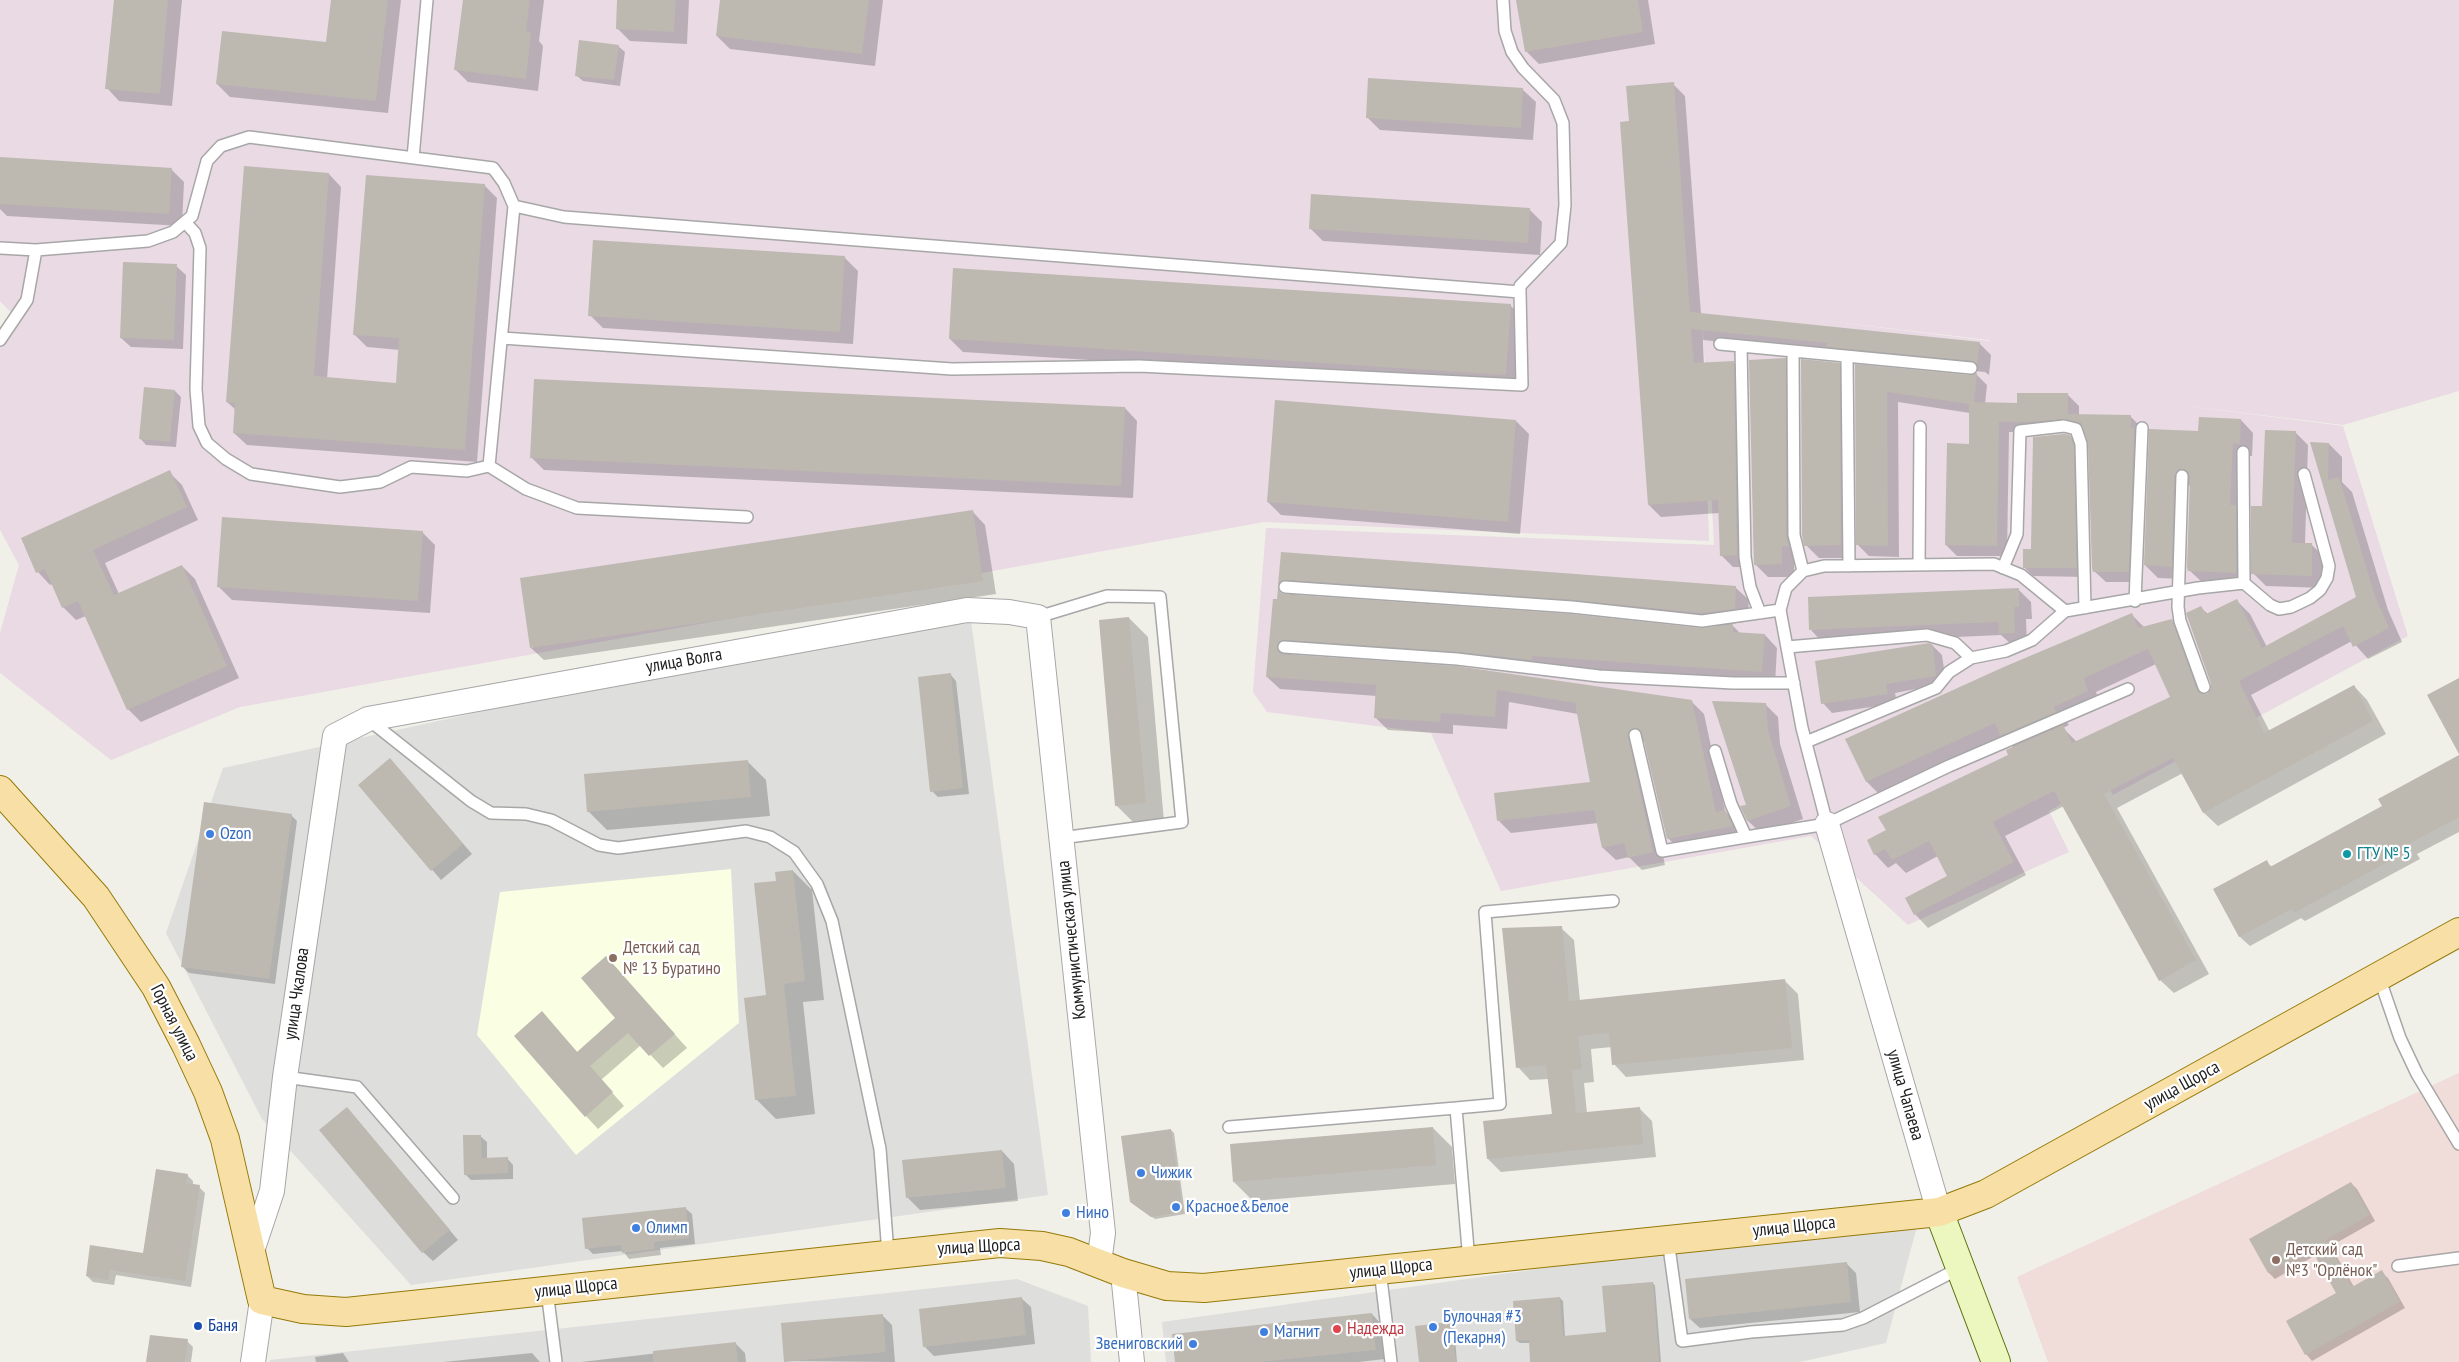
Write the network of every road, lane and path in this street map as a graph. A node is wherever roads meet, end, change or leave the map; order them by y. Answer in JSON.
{"nodes":[{"id":1,"x":428,"y":0,"type":"edge"},
{"id":2,"x":1503,"y":0,"type":"edge"},
{"id":3,"x":413,"y":158,"type":"junction"},
{"id":4,"x":514,"y":206,"type":"junction"},
{"id":5,"x":185,"y":222,"type":"junction"},
{"id":6,"x":0,"y":248,"type":"edge"},
{"id":7,"x":36,"y":250,"type":"junction"},
{"id":8,"x":1520,"y":292,"type":"junction"},
{"id":9,"x":502,"y":338,"type":"junction"},
{"id":10,"x":0,"y":340,"type":"edge"},
{"id":11,"x":1720,"y":344,"type":"dead end"},
{"id":12,"x":1741,"y":346,"type":"junction"},
{"id":13,"x":1793,"y":352,"type":"junction"},
{"id":14,"x":1847,"y":357,"type":"junction"},
{"id":15,"x":1971,"y":368,"type":"dead end"},
{"id":16,"x":1920,"y":427,"type":"dead end"},
{"id":17,"x":2142,"y":428,"type":"dead end"},
{"id":18,"x":2243,"y":452,"type":"dead end"},
{"id":19,"x":489,"y":466,"type":"junction"},
{"id":20,"x":2304,"y":474,"type":"dead end"},
{"id":21,"x":2182,"y":476,"type":"dead end"},
{"id":22,"x":747,"y":517,"type":"dead end"},
{"id":23,"x":1919,"y":565,"type":"junction"},
{"id":24,"x":1849,"y":566,"type":"junction"},
{"id":25,"x":2003,"y":568,"type":"junction"},
{"id":26,"x":1802,"y":571,"type":"junction"},
{"id":27,"x":2244,"y":583,"type":"junction"},
{"id":28,"x":1285,"y":587,"type":"dead end"},
{"id":29,"x":2178,"y":592,"type":"junction"},
{"id":30,"x":2135,"y":601,"type":"junction"},
{"id":31,"x":2085,"y":608,"type":"junction"},
{"id":32,"x":1780,"y":610,"type":"junction"},
{"id":33,"x":2065,"y":611,"type":"junction"},
{"id":34,"x":1760,"y":613,"type":"junction"},
{"id":35,"x":1038,"y":617,"type":"junction"},
{"id":36,"x":1284,"y":647,"type":"dead end"},
{"id":37,"x":1787,"y":647,"type":"junction"},
{"id":38,"x":1971,"y":658,"type":"junction"},
{"id":39,"x":1794,"y":683,"type":"junction"},
{"id":40,"x":2204,"y":687,"type":"dead end"},
{"id":41,"x":2128,"y":689,"type":"dead end"},
{"id":42,"x":368,"y":719,"type":"junction"},
{"id":43,"x":1635,"y":735,"type":"dead end"},
{"id":44,"x":335,"y":736,"type":"joint"},
{"id":45,"x":1806,"y":742,"type":"junction"},
{"id":46,"x":1715,"y":751,"type":"dead end"},
{"id":47,"x":0,"y":790,"type":"edge"},
{"id":48,"x":1827,"y":824,"type":"junction"},
{"id":49,"x":1746,"y":837,"type":"junction"},
{"id":50,"x":1061,"y":838,"type":"junction"},
{"id":51,"x":1613,"y":901,"type":"dead end"},
{"id":52,"x":2459,"y":934,"type":"edge"},
{"id":53,"x":2378,"y":977,"type":"junction"},
{"id":54,"x":285,"y":1076,"type":"junction"},
{"id":55,"x":1456,"y":1108,"type":"junction"},
{"id":56,"x":1229,"y":1127,"type":"dead end"},
{"id":57,"x":2459,"y":1144,"type":"edge"},
{"id":58,"x":453,"y":1198,"type":"dead end"},
{"id":59,"x":1939,"y":1212,"type":"junction"},
{"id":60,"x":1668,"y":1240,"type":"junction"},
{"id":61,"x":252,"y":1250,"type":"junction"},
{"id":62,"x":888,"y":1254,"type":"junction"},
{"id":63,"x":2459,"y":1258,"type":"edge"},
{"id":64,"x":1469,"y":1261,"type":"junction"},
{"id":65,"x":2398,"y":1266,"type":"dead end"},
{"id":66,"x":1111,"y":1268,"type":"junction"},
{"id":67,"x":1960,"y":1268,"type":"junction"},
{"id":68,"x":1380,"y":1270,"type":"junction"},
{"id":69,"x":547,"y":1291,"type":"junction"},
{"id":70,"x":262,"y":1300,"type":"junction"},
{"id":71,"x":253,"y":1362,"type":"edge"},
{"id":72,"x":556,"y":1362,"type":"edge"},
{"id":73,"x":1132,"y":1362,"type":"edge"},
{"id":74,"x":1391,"y":1362,"type":"edge"},
{"id":75,"x":1996,"y":1362,"type":"edge"}],
"edges":[{"from":1,"to":3,"type":"lane"},
{"from":2,"to":8,"type":"lane"},
{"from":3,"to":4,"type":"lane"},
{"from":3,"to":5,"type":"lane"},
{"from":4,"to":8,"type":"lane"},
{"from":4,"to":9,"type":"lane"},
{"from":5,"to":7,"type":"lane"},
{"from":5,"to":19,"type":"lane"},
{"from":6,"to":7,"type":"lane"},
{"from":7,"to":10,"type":"lane"},
{"from":8,"to":9,"type":"lane"},
{"from":9,"to":19,"type":"lane"},
{"from":11,"to":12,"type":"lane"},
{"from":12,"to":13,"type":"lane"},
{"from":12,"to":34,"type":"lane"},
{"from":13,"to":14,"type":"lane"},
{"from":13,"to":26,"type":"lane"},
{"from":14,"to":15,"type":"lane"},
{"from":14,"to":24,"type":"lane"},
{"from":16,"to":23,"type":"lane"},
{"from":17,"to":30,"type":"lane"},
{"from":18,"to":27,"type":"lane"},
{"from":19,"to":22,"type":"lane"},
{"from":20,"to":27,"type":"lane"},
{"from":21,"to":29,"type":"lane"},
{"from":23,"to":24,"type":"lane"},
{"from":23,"to":25,"type":"lane"},
{"from":24,"to":26,"type":"lane"},
{"from":25,"to":31,"type":"lane"},
{"from":25,"to":33,"type":"lane"},
{"from":26,"to":32,"type":"lane"},
{"from":27,"to":29,"type":"lane"},
{"from":28,"to":34,"type":"lane"},
{"from":29,"to":30,"type":"lane"},
{"from":29,"to":40,"type":"lane"},
{"from":30,"to":31,"type":"lane"},
{"from":31,"to":33,"type":"lane"},
{"from":32,"to":34,"type":"lane"},
{"from":32,"to":37,"type":"lane"},
{"from":33,"to":38,"type":"lane"},
{"from":35,"to":42,"type":"street","name":"улица Волга"},
{"from":35,"to":50,"type":"street","name":"Коммунистическая улица"},
{"from":35,"to":50,"type":"lane"},
{"from":36,"to":39,"type":"lane"},
{"from":37,"to":38,"type":"lane"},
{"from":37,"to":39,"type":"lane"},
{"from":38,"to":45,"type":"lane"},
{"from":39,"to":45,"type":"lane"},
{"from":41,"to":48,"type":"lane"},
{"from":42,"to":44,"type":"street","name":"улица Волга"},
{"from":42,"to":62,"type":"lane"},
{"from":43,"to":49,"type":"lane"},
{"from":44,"to":54,"type":"street","name":"улица Чкалова"},
{"from":45,"to":48,"type":"lane"},
{"from":46,"to":49,"type":"lane"},
{"from":47,"to":61,"type":"main road","name":"Горная улица"},
{"from":48,"to":49,"type":"lane"},
{"from":48,"to":59,"type":"street","name":"улица Чапаева"},
{"from":50,"to":66,"type":"street","name":"Коммунистическая улица"},
{"from":51,"to":55,"type":"lane"},
{"from":52,"to":53,"type":"main road","name":"улица Щорса"},
{"from":53,"to":57,"type":"lane"},
{"from":53,"to":59,"type":"main road","name":"улица Щорса"},
{"from":54,"to":58,"type":"lane"},
{"from":54,"to":61,"type":"street","name":"улица Чкалова"},
{"from":55,"to":56,"type":"lane"},
{"from":55,"to":64,"type":"lane"},
{"from":59,"to":60,"type":"main road","name":"улица Щорса"},
{"from":59,"to":67,"type":"main road","name":"улица Чапаева"},
{"from":60,"to":64,"type":"main road","name":"улица Щорса"},
{"from":60,"to":67,"type":"lane"},
{"from":61,"to":70,"type":"main road","name":"Горная улица"},
{"from":62,"to":66,"type":"main road","name":"улица Щорса"},
{"from":62,"to":69,"type":"main road","name":"улица Щорса"},
{"from":63,"to":65,"type":"lane"},
{"from":64,"to":68,"type":"main road","name":"улица Щорса"},
{"from":66,"to":68,"type":"main road","name":"улица Щорса"},
{"from":66,"to":73,"type":"street","name":"Коммунистическая улица"},
{"from":67,"to":75,"type":"main road","name":"улица Чапаева"},
{"from":68,"to":74,"type":"lane"},
{"from":69,"to":70,"type":"main road","name":"улица Щорса"},
{"from":69,"to":72,"type":"lane"},
{"from":70,"to":71,"type":"street"}]}
